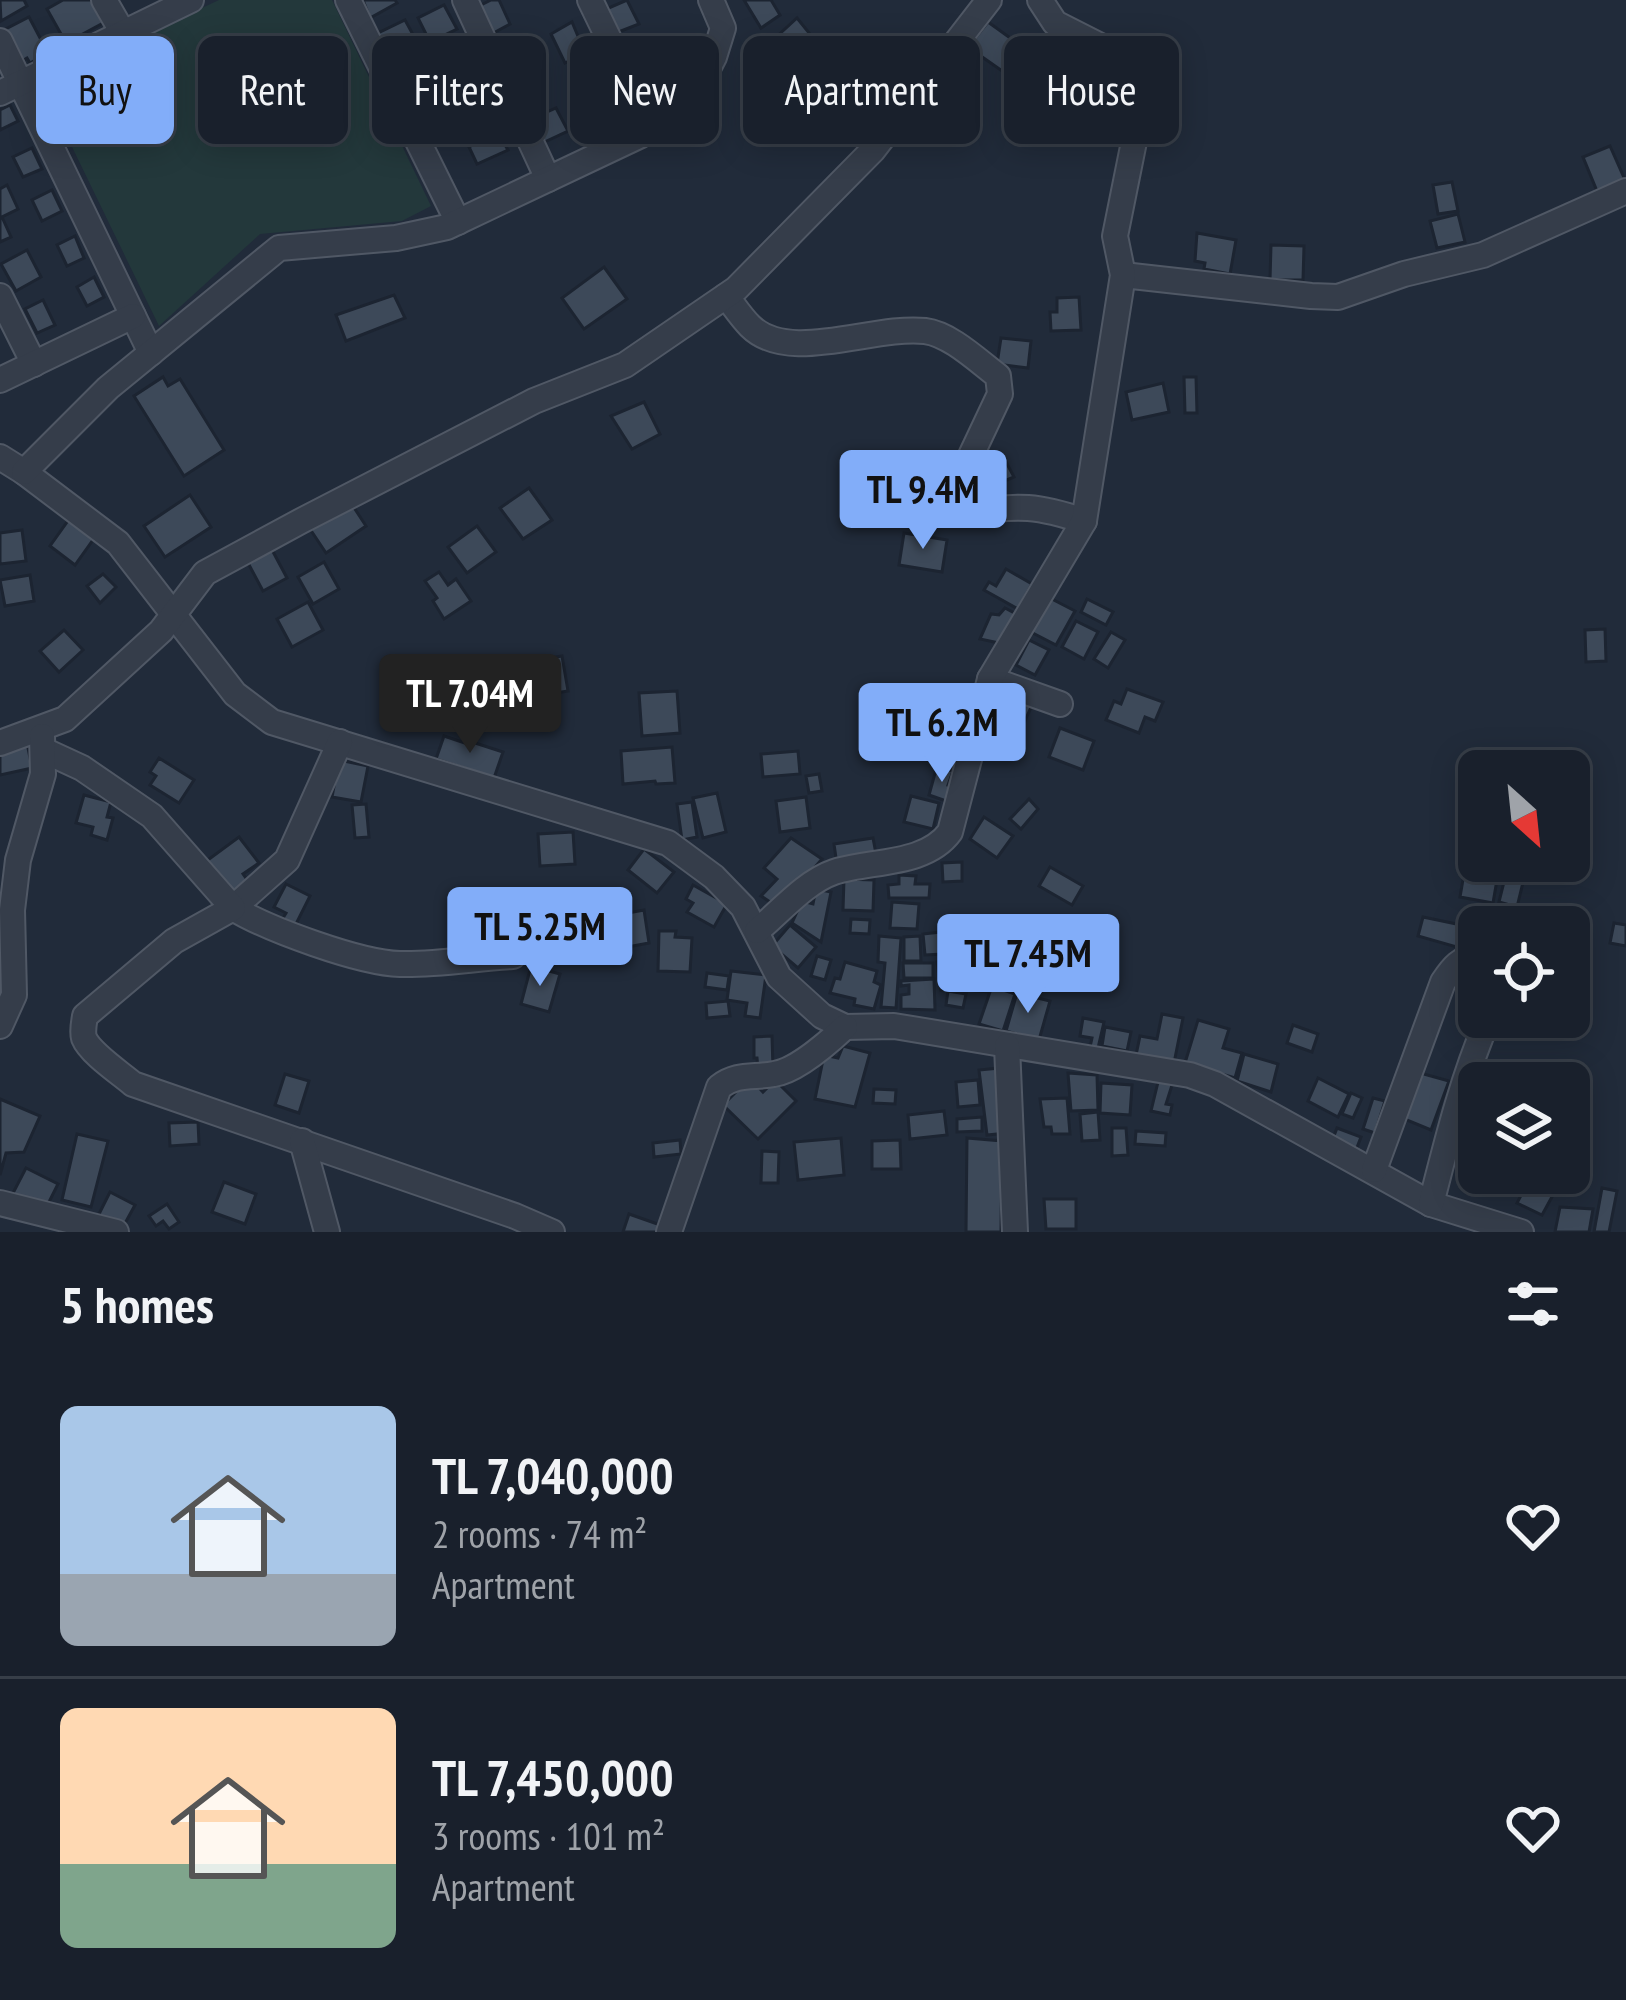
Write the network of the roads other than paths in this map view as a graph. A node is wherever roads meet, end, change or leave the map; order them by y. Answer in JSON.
{"nodes":[{"id":1,"x":104,"y":0,"type":"edge"},
{"id":2,"x":191,"y":0,"type":"edge"},
{"id":3,"x":348,"y":0,"type":"edge"},
{"id":4,"x":465,"y":0,"type":"edge"},
{"id":5,"x":590,"y":0,"type":"edge"},
{"id":6,"x":711,"y":0,"type":"edge"},
{"id":7,"x":989,"y":0,"type":"edge"},
{"id":8,"x":1040,"y":0,"type":"edge"},
{"id":9,"x":123,"y":33,"type":"junction"},
{"id":10,"x":607,"y":36,"type":"edge"},
{"id":11,"x":0,"y":41,"type":"edge"},
{"id":12,"x":719,"y":41,"type":"edge"},
{"id":13,"x":10,"y":88,"type":"edge"},
{"id":14,"x":619,"y":144,"type":"edge"},
{"id":15,"x":548,"y":179,"type":"junction"},
{"id":16,"x":1626,"y":191,"type":"edge"},
{"id":17,"x":458,"y":222,"type":"junction"},
{"id":18,"x":1123,"y":275,"type":"junction"},
{"id":19,"x":0,"y":296,"type":"edge"},
{"id":20,"x":726,"y":296,"type":"junction"},
{"id":21,"x":133,"y":316,"type":"junction"},
{"id":22,"x":151,"y":353,"type":"junction"},
{"id":23,"x":34,"y":364,"type":"junction"},
{"id":24,"x":0,"y":380,"type":"edge"},
{"id":25,"x":0,"y":457,"type":"edge"},
{"id":26,"x":24,"y":472,"type":"junction"},
{"id":27,"x":1084,"y":521,"type":"junction"},
{"id":28,"x":172,"y":616,"type":"junction"},
{"id":29,"x":990,"y":679,"type":"junction"},
{"id":30,"x":1060,"y":704,"type":"dead end"},
{"id":31,"x":42,"y":739,"type":"junction"},
{"id":32,"x":340,"y":742,"type":"junction"},
{"id":33,"x":0,"y":743,"type":"edge"},
{"id":34,"x":233,"y":908,"type":"junction"},
{"id":35,"x":758,"y":931,"type":"junction"},
{"id":36,"x":513,"y":956,"type":"dead end"},
{"id":37,"x":1458,"y":963,"type":"edge"},
{"id":38,"x":0,"y":1026,"type":"edge"},
{"id":39,"x":845,"y":1027,"type":"junction"},
{"id":40,"x":1480,"y":1038,"type":"edge"},
{"id":41,"x":1007,"y":1046,"type":"junction"},
{"id":42,"x":302,"y":1141,"type":"junction"},
{"id":43,"x":1374,"y":1170,"type":"junction"},
{"id":44,"x":0,"y":1203,"type":"edge"},
{"id":45,"x":1431,"y":1204,"type":"junction"},
{"id":46,"x":116,"y":1232,"type":"edge"},
{"id":47,"x":327,"y":1232,"type":"edge"},
{"id":48,"x":552,"y":1232,"type":"edge"},
{"id":49,"x":669,"y":1232,"type":"edge"},
{"id":50,"x":1016,"y":1232,"type":"edge"},
{"id":51,"x":1520,"y":1232,"type":"edge"}],
"edges":[{"from":1,"to":9,"type":"street"},
{"from":2,"to":9,"type":"street"},
{"from":3,"to":17,"type":"street"},
{"from":4,"to":15,"type":"street"},
{"from":5,"to":10,"type":"street"},
{"from":6,"to":12,"type":"street"},
{"from":7,"to":20,"type":"street"},
{"from":8,"to":18,"type":"street"},
{"from":9,"to":13,"type":"street"},
{"from":11,"to":13,"type":"street"},
{"from":13,"to":21,"type":"street"},
{"from":14,"to":15,"type":"street"},
{"from":15,"to":17,"type":"street"},
{"from":16,"to":18,"type":"street"},
{"from":17,"to":22,"type":"street"},
{"from":18,"to":27,"type":"street"},
{"from":19,"to":23,"type":"street"},
{"from":20,"to":27,"type":"street"},
{"from":20,"to":28,"type":"street"},
{"from":21,"to":22,"type":"street"},
{"from":21,"to":23,"type":"street"},
{"from":22,"to":26,"type":"street"},
{"from":23,"to":24,"type":"street"},
{"from":25,"to":26,"type":"street"},
{"from":26,"to":28,"type":"street"},
{"from":27,"to":29,"type":"street"},
{"from":28,"to":31,"type":"street"},
{"from":28,"to":32,"type":"street"},
{"from":29,"to":30,"type":"street"},
{"from":29,"to":35,"type":"street"},
{"from":31,"to":33,"type":"street"},
{"from":31,"to":34,"type":"street"},
{"from":31,"to":38,"type":"street"},
{"from":32,"to":34,"type":"street"},
{"from":32,"to":35,"type":"street"},
{"from":34,"to":36,"type":"street"},
{"from":34,"to":42,"type":"street"},
{"from":35,"to":39,"type":"street"},
{"from":37,"to":43,"type":"street"},
{"from":39,"to":41,"type":"street"},
{"from":39,"to":49,"type":"street"},
{"from":40,"to":45,"type":"street"},
{"from":41,"to":43,"type":"street"},
{"from":41,"to":50,"type":"street"},
{"from":42,"to":47,"type":"street"},
{"from":42,"to":48,"type":"street"},
{"from":43,"to":45,"type":"street"},
{"from":44,"to":46,"type":"street"},
{"from":45,"to":51,"type":"street"}]}
